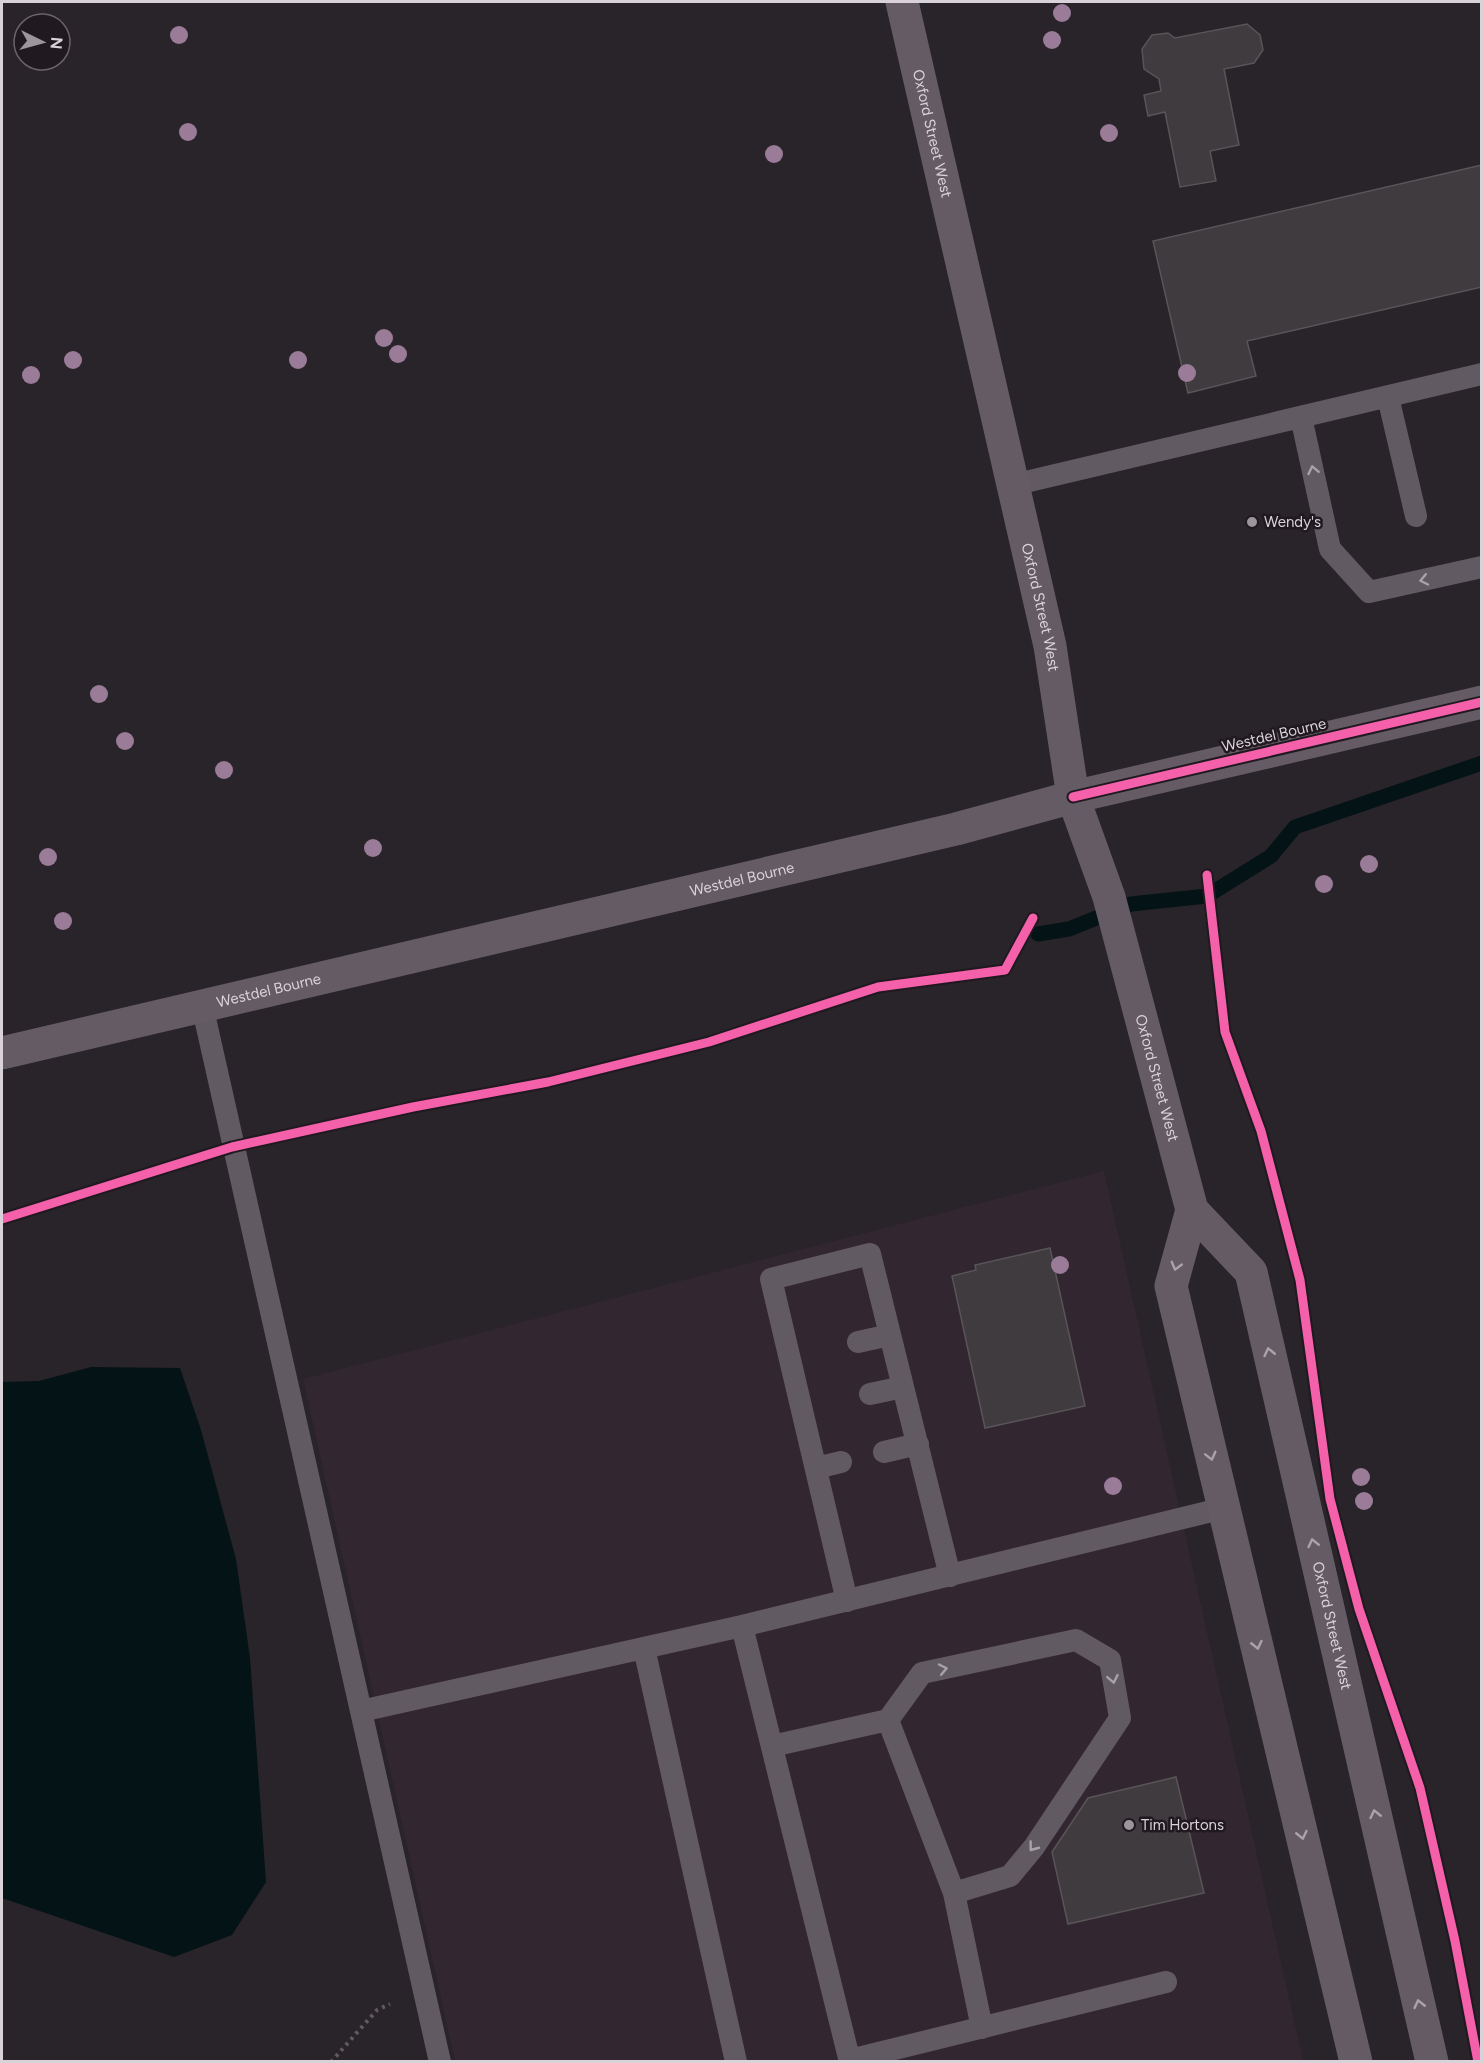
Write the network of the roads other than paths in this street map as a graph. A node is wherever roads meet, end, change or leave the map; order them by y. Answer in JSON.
{"nodes":[{"id":1,"x":902,"y":2,"type":"edge"},
{"id":2,"x":1481,"y":377,"type":"edge"},
{"id":3,"x":1388,"y":397,"type":"junction"},
{"id":4,"x":1301,"y":417,"type":"junction"},
{"id":5,"x":1013,"y":485,"type":"junction"},
{"id":6,"x":1416,"y":516,"type":"dead end"},
{"id":7,"x":1482,"y":567,"type":"edge"},
{"id":8,"x":1482,"y":702,"type":"edge"},
{"id":9,"x":1073,"y":796,"type":"junction"},
{"id":10,"x":202,"y":1005,"type":"junction"},
{"id":11,"x":2,"y":1053,"type":"edge"},
{"id":12,"x":1192,"y":1210,"type":"junction"},
{"id":13,"x":890,"y":1335,"type":"junction"},
{"id":14,"x":858,"y":1342,"type":"dead end"},
{"id":15,"x":903,"y":1387,"type":"junction"},
{"id":16,"x":870,"y":1394,"type":"dead end"},
{"id":17,"x":918,"y":1444,"type":"junction"},
{"id":18,"x":884,"y":1452,"type":"dead end"},
{"id":19,"x":841,"y":1462,"type":"dead end"},
{"id":20,"x":816,"y":1468,"type":"junction"},
{"id":21,"x":1224,"y":1508,"type":"junction"},
{"id":22,"x":950,"y":1576,"type":"junction"},
{"id":23,"x":847,"y":1601,"type":"junction"},
{"id":24,"x":742,"y":1626,"type":"junction"},
{"id":25,"x":644,"y":1648,"type":"junction"},
{"id":26,"x":361,"y":1711,"type":"junction"},
{"id":27,"x":888,"y":1720,"type":"junction"},
{"id":28,"x":772,"y":1746,"type":"junction"},
{"id":29,"x":954,"y":1893,"type":"junction"},
{"id":30,"x":1166,"y":1982,"type":"dead end"},
{"id":31,"x":982,"y":2028,"type":"junction"},
{"id":32,"x":850,"y":2060,"type":"edge"},
{"id":33,"x":440,"y":2061,"type":"edge"},
{"id":34,"x":736,"y":2061,"type":"edge"},
{"id":35,"x":1356,"y":2061,"type":"edge"},
{"id":36,"x":1432,"y":2061,"type":"edge"}],
"edges":[{"from":1,"to":5,"type":"main road","name":"Oxford Street West"},
{"from":2,"to":3,"type":"lane"},
{"from":3,"to":4,"type":"lane"},
{"from":3,"to":6,"type":"lane"},
{"from":4,"to":5,"type":"lane"},
{"from":7,"to":4,"type":"lane","one_way":true},
{"from":5,"to":9,"type":"main road","name":"Oxford Street West"},
{"from":8,"to":9,"type":"main road","name":"Westdel Bourne"},
{"from":9,"to":10,"type":"main road","name":"Westdel Bourne"},
{"from":9,"to":12,"type":"main road","name":"Oxford Street West"},
{"from":10,"to":11,"type":"main road","name":"Westdel Bourne"},
{"from":10,"to":26,"type":"lane"},
{"from":12,"to":21,"type":"main road","one_way":true},
{"from":36,"to":12,"type":"main road","name":"Oxford Street West","one_way":true},
{"from":13,"to":14,"type":"lane"},
{"from":13,"to":15,"type":"lane"},
{"from":13,"to":20,"type":"lane"},
{"from":15,"to":16,"type":"lane"},
{"from":15,"to":17,"type":"lane"},
{"from":17,"to":18,"type":"lane"},
{"from":17,"to":22,"type":"lane"},
{"from":19,"to":20,"type":"lane"},
{"from":20,"to":23,"type":"lane"},
{"from":21,"to":22,"type":"lane"},
{"from":21,"to":35,"type":"main road","one_way":true},
{"from":22,"to":23,"type":"lane"},
{"from":23,"to":24,"type":"lane"},
{"from":24,"to":25,"type":"lane"},
{"from":24,"to":28,"type":"lane"},
{"from":25,"to":26,"type":"lane"},
{"from":25,"to":34,"type":"lane"},
{"from":26,"to":33,"type":"lane"},
{"from":27,"to":28,"type":"lane"},
{"from":27,"to":29,"type":"lane"},
{"from":27,"to":29,"type":"lane","one_way":true},
{"from":28,"to":32,"type":"lane"},
{"from":29,"to":31,"type":"lane"},
{"from":30,"to":31,"type":"lane"},
{"from":31,"to":32,"type":"lane"}]}
